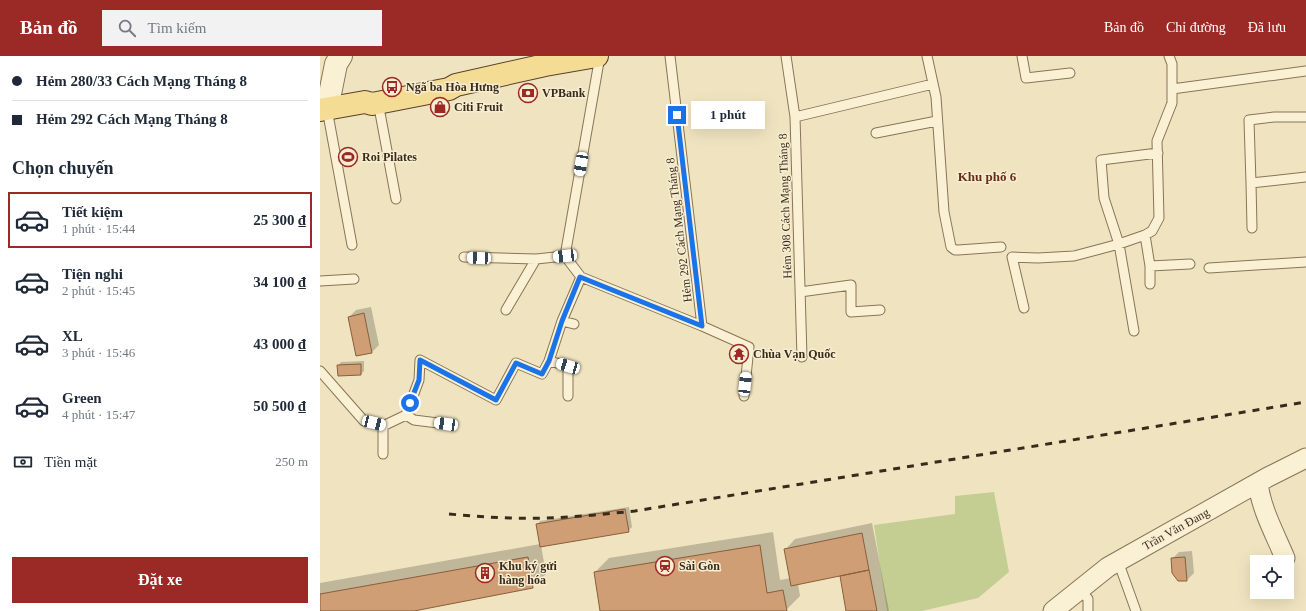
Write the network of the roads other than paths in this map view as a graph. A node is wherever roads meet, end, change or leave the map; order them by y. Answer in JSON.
{"nodes":[{"id":1,"x":341,"y":56,"type":"edge"},
{"id":2,"x":597,"y":56,"type":"edge"},
{"id":3,"x":600,"y":56,"type":"edge"},
{"id":4,"x":670,"y":56,"type":"edge"},
{"id":5,"x":786,"y":56,"type":"edge"},
{"id":6,"x":927,"y":56,"type":"edge"},
{"id":7,"x":1022,"y":56,"type":"edge"},
{"id":8,"x":1169,"y":56,"type":"edge"},
{"id":9,"x":544,"y":61,"type":"edge"},
{"id":10,"x":1306,"y":71,"type":"edge"},
{"id":11,"x":1070,"y":73,"type":"dead end"},
{"id":12,"x":933,"y":84,"type":"junction"},
{"id":13,"x":1172,"y":89,"type":"junction"},
{"id":14,"x":371,"y":102,"type":"junction"},
{"id":15,"x":323,"y":110,"type":"edge"},
{"id":16,"x":795,"y":117,"type":"junction"},
{"id":17,"x":1306,"y":117,"type":"edge"},
{"id":18,"x":937,"y":121,"type":"junction"},
{"id":19,"x":876,"y":133,"type":"dead end"},
{"id":20,"x":1158,"y":153,"type":"junction"},
{"id":21,"x":1306,"y":178,"type":"edge"},
{"id":22,"x":1250,"y":183,"type":"junction"},
{"id":23,"x":396,"y":199,"type":"dead end"},
{"id":24,"x":1252,"y":228,"type":"dead end"},
{"id":25,"x":1146,"y":235,"type":"junction"},
{"id":26,"x":1119,"y":244,"type":"junction"},
{"id":27,"x":352,"y":245,"type":"dead end"},
{"id":28,"x":1000,"y":247,"type":"dead end"},
{"id":29,"x":565,"y":256,"type":"junction"},
{"id":30,"x":464,"y":257,"type":"dead end"},
{"id":31,"x":536,"y":259,"type":"junction"},
{"id":32,"x":1306,"y":262,"type":"edge"},
{"id":33,"x":1190,"y":264,"type":"dead end"},
{"id":34,"x":1150,"y":266,"type":"junction"},
{"id":35,"x":1209,"y":268,"type":"dead end"},
{"id":36,"x":580,"y":277,"type":"junction"},
{"id":37,"x":354,"y":279,"type":"dead end"},
{"id":38,"x":320,"y":281,"type":"edge"},
{"id":39,"x":1150,"y":284,"type":"dead end"},
{"id":40,"x":800,"y":292,"type":"junction"},
{"id":41,"x":1024,"y":308,"type":"dead end"},
{"id":42,"x":506,"y":310,"type":"dead end"},
{"id":43,"x":880,"y":310,"type":"dead end"},
{"id":44,"x":562,"y":321,"type":"junction"},
{"id":45,"x":574,"y":324,"type":"dead end"},
{"id":46,"x":702,"y":326,"type":"junction"},
{"id":47,"x":1134,"y":331,"type":"dead end"},
{"id":48,"x":802,"y":357,"type":"dead end"},
{"id":49,"x":549,"y":361,"type":"junction"},
{"id":50,"x":320,"y":371,"type":"edge"},
{"id":51,"x":568,"y":396,"type":"dead end"},
{"id":52,"x":744,"y":396,"type":"dead end"},
{"id":53,"x":406,"y":415,"type":"junction"},
{"id":54,"x":446,"y":424,"type":"dead end"},
{"id":55,"x":383,"y":426,"type":"junction"},
{"id":56,"x":383,"y":454,"type":"dead end"},
{"id":57,"x":1306,"y":458,"type":"edge"},
{"id":58,"x":1258,"y":482,"type":"junction"},
{"id":59,"x":1284,"y":555,"type":"edge"},
{"id":60,"x":1118,"y":561,"type":"junction"},
{"id":61,"x":1080,"y":589,"type":"junction"},
{"id":62,"x":1053,"y":611,"type":"edge"},
{"id":63,"x":1088,"y":611,"type":"edge"},
{"id":64,"x":1136,"y":611,"type":"edge"}],
"edges":[{"from":1,"to":15,"type":"street"},
{"from":2,"to":9,"type":"main road"},
{"from":3,"to":29,"type":"lane"},
{"from":4,"to":46,"type":"lane","name":"Hẻm 292 Cách Mạng Tháng 8"},
{"from":5,"to":16,"type":"lane","name":"Hẻm 308 Cách Mạng Tháng 8"},
{"from":6,"to":12,"type":"lane"},
{"from":7,"to":11,"type":"lane"},
{"from":8,"to":13,"type":"lane"},
{"from":9,"to":14,"type":"main road"},
{"from":10,"to":13,"type":"lane"},
{"from":12,"to":16,"type":"lane"},
{"from":12,"to":18,"type":"lane"},
{"from":13,"to":20,"type":"lane"},
{"from":14,"to":15,"type":"main road"},
{"from":14,"to":23,"type":"lane"},
{"from":15,"to":27,"type":"lane"},
{"from":16,"to":40,"type":"lane","name":"Hẻm 308 Cách Mạng Tháng 8"},
{"from":17,"to":22,"type":"lane"},
{"from":18,"to":19,"type":"lane"},
{"from":18,"to":28,"type":"lane"},
{"from":20,"to":25,"type":"lane"},
{"from":20,"to":26,"type":"lane"},
{"from":21,"to":22,"type":"lane"},
{"from":22,"to":24,"type":"lane"},
{"from":25,"to":26,"type":"lane"},
{"from":25,"to":34,"type":"lane"},
{"from":26,"to":41,"type":"lane"},
{"from":26,"to":47,"type":"lane"},
{"from":29,"to":31,"type":"lane"},
{"from":29,"to":36,"type":"lane"},
{"from":30,"to":31,"type":"lane"},
{"from":31,"to":42,"type":"lane"},
{"from":32,"to":35,"type":"lane"},
{"from":33,"to":34,"type":"lane"},
{"from":34,"to":39,"type":"lane"},
{"from":36,"to":44,"type":"lane"},
{"from":36,"to":46,"type":"lane"},
{"from":37,"to":38,"type":"lane"},
{"from":40,"to":43,"type":"lane"},
{"from":40,"to":48,"type":"lane","name":"Hẻm 308 Cách Mạng Tháng 8"},
{"from":44,"to":45,"type":"lane"},
{"from":44,"to":49,"type":"lane"},
{"from":46,"to":52,"type":"lane"},
{"from":49,"to":51,"type":"lane"},
{"from":49,"to":53,"type":"lane"},
{"from":50,"to":55,"type":"lane"},
{"from":53,"to":54,"type":"lane"},
{"from":53,"to":55,"type":"lane"},
{"from":55,"to":56,"type":"lane"},
{"from":57,"to":58,"type":"street","name":"Trần Văn Ðang"},
{"from":58,"to":59,"type":"street"},
{"from":58,"to":60,"type":"street","name":"Trần Văn Ðang"},
{"from":60,"to":61,"type":"street","name":"Trần Văn Ðang"},
{"from":60,"to":64,"type":"lane"},
{"from":61,"to":62,"type":"street","name":"Trần Văn Ðang"},
{"from":61,"to":63,"type":"lane"}]}
